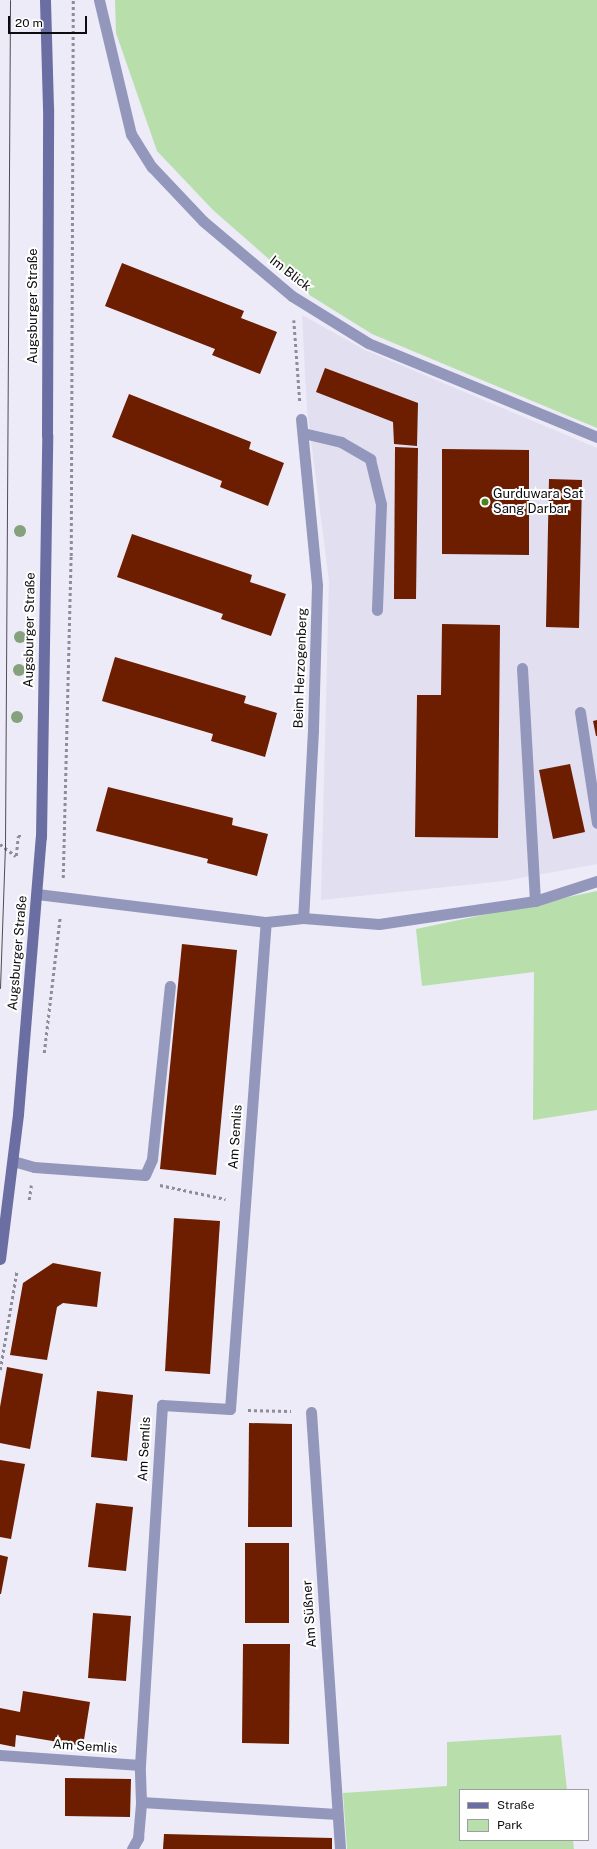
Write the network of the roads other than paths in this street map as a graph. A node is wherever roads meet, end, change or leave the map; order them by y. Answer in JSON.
{"nodes":[{"id":1,"x":45,"y":0,"type":"edge"},
{"id":2,"x":99,"y":0,"type":"edge"},
{"id":3,"x":301,"y":419,"type":"road end"},
{"id":4,"x":303,"y":433,"type":"junction"},
{"id":5,"x":597,"y":437,"type":"edge"},
{"id":6,"x":377,"y":610,"type":"dead end"},
{"id":7,"x":522,"y":668,"type":"dead end"},
{"id":8,"x":580,"y":712,"type":"dead end"},
{"id":9,"x":597,"y":823,"type":"edge"},
{"id":10,"x":597,"y":882,"type":"edge"},
{"id":11,"x":37,"y":894,"type":"junction"},
{"id":12,"x":535,"y":900,"type":"junction"},
{"id":13,"x":303,"y":918,"type":"junction"},
{"id":14,"x":266,"y":922,"type":"junction"},
{"id":15,"x":170,"y":986,"type":"dead end"},
{"id":16,"x":13,"y":1162,"type":"junction"},
{"id":17,"x":0,"y":1259,"type":"edge"},
{"id":18,"x":311,"y":1412,"type":"road end"},
{"id":19,"x":0,"y":1755,"type":"edge"},
{"id":20,"x":140,"y":1765,"type":"junction"},
{"id":21,"x":141,"y":1802,"type":"junction"},
{"id":22,"x":337,"y":1814,"type":"junction"},
{"id":23,"x":132,"y":1849,"type":"edge"},
{"id":24,"x":340,"y":1849,"type":"edge"}],
"edges":[{"from":1,"to":11,"type":"main road","name":"Augsburger Straße"},
{"from":2,"to":5,"type":"street","name":"Im Blick"},
{"from":3,"to":4,"type":"street","name":"Beim Herzogenberg"},
{"from":4,"to":6,"type":"street"},
{"from":4,"to":13,"type":"street","name":"Beim Herzogenberg"},
{"from":7,"to":12,"type":"street"},
{"from":8,"to":9,"type":"street"},
{"from":10,"to":12,"type":"street"},
{"from":11,"to":14,"type":"street"},
{"from":11,"to":16,"type":"main road","name":"Augsburger Straße"},
{"from":12,"to":13,"type":"street"},
{"from":13,"to":14,"type":"street"},
{"from":14,"to":20,"type":"street","name":"Am Semlis"},
{"from":15,"to":16,"type":"street"},
{"from":16,"to":17,"type":"main road","name":"Augsburger Straße"},
{"from":18,"to":22,"type":"street","name":"Am Süßner"},
{"from":19,"to":20,"type":"street","name":"Am Semlis"},
{"from":20,"to":21,"type":"street"},
{"from":21,"to":22,"type":"street"},
{"from":21,"to":23,"type":"street"},
{"from":22,"to":24,"type":"street","name":"Am Süßner"}]}
